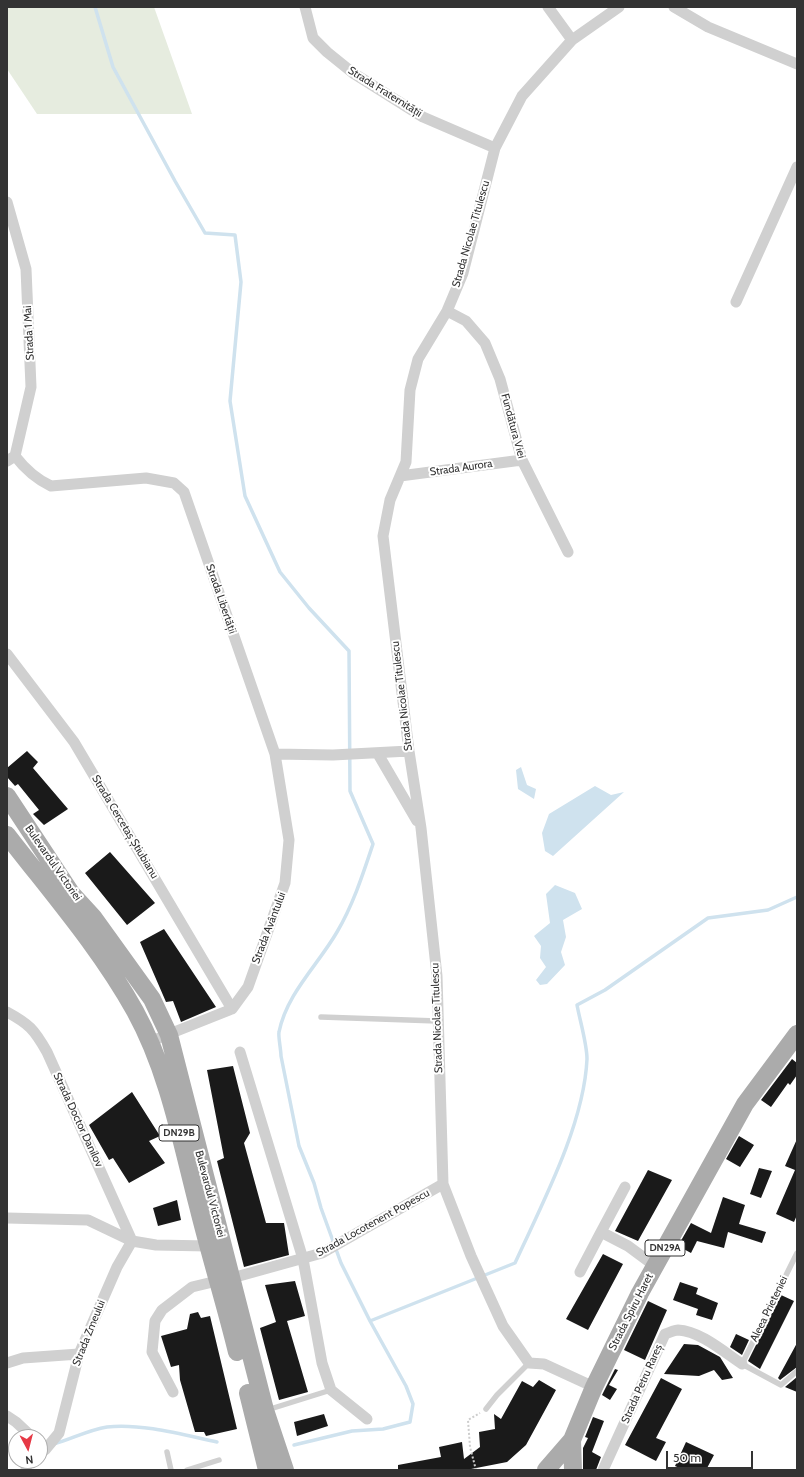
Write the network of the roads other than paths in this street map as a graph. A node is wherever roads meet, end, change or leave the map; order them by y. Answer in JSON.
{"nodes":[{"id":1,"x":305,"y":7,"type":"edge"},
{"id":2,"x":548,"y":7,"type":"edge"},
{"id":3,"x":619,"y":7,"type":"edge"},
{"id":4,"x":674,"y":7,"type":"edge"},
{"id":5,"x":572,"y":40,"type":"junction"},
{"id":6,"x":797,"y":64,"type":"edge"},
{"id":7,"x":495,"y":148,"type":"junction"},
{"id":8,"x":797,"y":167,"type":"edge"},
{"id":9,"x":7,"y":202,"type":"edge"},
{"id":10,"x":736,"y":302,"type":"dead end"},
{"id":11,"x":447,"y":311,"type":"junction"},
{"id":12,"x":11,"y":459,"type":"edge"},
{"id":13,"x":522,"y":460,"type":"junction"},
{"id":14,"x":400,"y":476,"type":"junction"},
{"id":15,"x":568,"y":552,"type":"dead end"},
{"id":16,"x":7,"y":654,"type":"edge"},
{"id":17,"x":408,"y":751,"type":"junction"},
{"id":18,"x":275,"y":754,"type":"junction"},
{"id":19,"x":378,"y":754,"type":"junction"},
{"id":20,"x":7,"y":796,"type":"edge"},
{"id":21,"x":421,"y":828,"type":"junction"},
{"id":22,"x":7,"y":835,"type":"edge"},
{"id":23,"x":232,"y":1009,"type":"junction"},
{"id":24,"x":7,"y":1012,"type":"edge"},
{"id":25,"x":321,"y":1017,"type":"dead end"},
{"id":26,"x":437,"y":1021,"type":"junction"},
{"id":27,"x":169,"y":1035,"type":"junction"},
{"id":28,"x":795,"y":1040,"type":"edge"},
{"id":29,"x":149,"y":1042,"type":"junction"},
{"id":30,"x":240,"y":1052,"type":"dead end"},
{"id":31,"x":443,"y":1184,"type":"junction"},
{"id":32,"x":625,"y":1187,"type":"dead end"},
{"id":33,"x":7,"y":1218,"type":"edge"},
{"id":34,"x":601,"y":1232,"type":"junction"},
{"id":35,"x":132,"y":1241,"type":"junction"},
{"id":36,"x":208,"y":1246,"type":"junction"},
{"id":37,"x":797,"y":1253,"type":"edge"},
{"id":38,"x":303,"y":1259,"type":"junction"},
{"id":39,"x":655,"y":1266,"type":"junction"},
{"id":40,"x":580,"y":1272,"type":"dead end"},
{"id":41,"x":225,"y":1280,"type":"junction"},
{"id":42,"x":79,"y":1354,"type":"junction"},
{"id":43,"x":7,"y":1363,"type":"edge"},
{"id":44,"x":529,"y":1363,"type":"junction"},
{"id":45,"x":742,"y":1364,"type":"junction"},
{"id":46,"x":797,"y":1370,"type":"edge"},
{"id":47,"x":594,"y":1387,"type":"junction"},
{"id":48,"x":331,"y":1390,"type":"junction"},
{"id":49,"x":173,"y":1392,"type":"dead end"},
{"id":50,"x":486,"y":1409,"type":"road end"},
{"id":51,"x":265,"y":1410,"type":"junction"},
{"id":52,"x":7,"y":1416,"type":"edge"},
{"id":53,"x":367,"y":1419,"type":"dead end"},
{"id":54,"x":23,"y":1429,"type":"edge"},
{"id":55,"x":572,"y":1440,"type":"junction"},
{"id":56,"x":48,"y":1443,"type":"edge"},
{"id":57,"x":167,"y":1452,"type":"dead end"},
{"id":58,"x":219,"y":1460,"type":"dead end"},
{"id":59,"x":171,"y":1470,"type":"edge"},
{"id":60,"x":187,"y":1470,"type":"edge"},
{"id":61,"x":267,"y":1470,"type":"edge"},
{"id":62,"x":285,"y":1470,"type":"edge"},
{"id":63,"x":546,"y":1470,"type":"edge"},
{"id":64,"x":573,"y":1470,"type":"edge"},
{"id":65,"x":603,"y":1470,"type":"edge"}],
"edges":[{"from":1,"to":7,"type":"street","name":"Strada Fraternității"},
{"from":2,"to":5,"type":"street"},
{"from":3,"to":5,"type":"street","name":"Strada Nicolae Titulescu"},
{"from":4,"to":6,"type":"street"},
{"from":5,"to":7,"type":"street","name":"Strada Nicolae Titulescu"},
{"from":7,"to":11,"type":"street","name":"Strada Nicolae Titulescu"},
{"from":8,"to":10,"type":"street"},
{"from":9,"to":12,"type":"street","name":"Strada 1 Mai"},
{"from":11,"to":13,"type":"street","name":"Fundătura Viei"},
{"from":11,"to":14,"type":"street","name":"Strada Nicolae Titulescu"},
{"from":12,"to":18,"type":"street","name":"Strada Libertății"},
{"from":13,"to":14,"type":"street","name":"Strada Aurora"},
{"from":13,"to":15,"type":"street","name":"Fundătura Viei"},
{"from":14,"to":17,"type":"street","name":"Strada Nicolae Titulescu"},
{"from":16,"to":23,"type":"street","name":"Strada Cercetaș Știubianu"},
{"from":17,"to":19,"type":"street"},
{"from":17,"to":21,"type":"street","name":"Strada Nicolae Titulescu"},
{"from":18,"to":19,"type":"street"},
{"from":18,"to":23,"type":"street","name":"Strada Avântului"},
{"from":19,"to":21,"type":"street"},
{"from":20,"to":27,"type":"main road","name":"Bulevardul Victoriei","number":"DN29B"},
{"from":21,"to":26,"type":"street","name":"Strada Nicolae Titulescu"},
{"from":22,"to":29,"type":"main road","name":"Bulevardul Victoriei","number":"DN29B"},
{"from":23,"to":27,"type":"street"},
{"from":24,"to":35,"type":"street","name":"Strada Doctor Danilov"},
{"from":25,"to":26,"type":"lane"},
{"from":26,"to":31,"type":"street","name":"Strada Nicolae Titulescu"},
{"from":27,"to":29,"type":"street"},
{"from":27,"to":41,"type":"main road","name":"Bulevardul Victoriei","number":"DN29B"},
{"from":28,"to":39,"type":"main road","name":"Strada Spiru Haret","number":"DN29A"},
{"from":29,"to":36,"type":"main road","name":"Bulevardul Victoriei","number":"DN29B"},
{"from":30,"to":38,"type":"street"},
{"from":31,"to":38,"type":"street","name":"Strada Locotenent Popescu"},
{"from":31,"to":44,"type":"street","name":"Strada Nicolae Titulescu"},
{"from":32,"to":34,"type":"street"},
{"from":33,"to":35,"type":"street"},
{"from":34,"to":39,"type":"street"},
{"from":34,"to":40,"type":"street"},
{"from":35,"to":36,"type":"street"},
{"from":35,"to":42,"type":"street","name":"Strada Zmeului"},
{"from":36,"to":41,"type":"main road","name":"Bulevardul Victoriei","number":"DN29B"},
{"from":37,"to":45,"type":"lane","name":"Aleea Prieteniei"},
{"from":38,"to":41,"type":"street","name":"Strada Locotenent Popescu"},
{"from":38,"to":48,"type":"street"},
{"from":39,"to":47,"type":"main road","name":"Strada Spiru Haret","number":"DN29A"},
{"from":41,"to":49,"type":"street","name":"Strada Locotenent Popescu"},
{"from":41,"to":51,"type":"main road","name":"Bulevardul Victoriei","number":"DN29B"},
{"from":41,"to":61,"type":"main road","name":"Bulevardul Victoriei","number":"DN29B"},
{"from":42,"to":43,"type":"street"},
{"from":42,"to":56,"type":"street","name":"Strada Zmeului"},
{"from":44,"to":47,"type":"street"},
{"from":44,"to":50,"type":"lane"},
{"from":45,"to":46,"type":"lane"},
{"from":45,"to":65,"type":"street","name":"Strada Petru Rareș"},
{"from":47,"to":55,"type":"main road","name":"Strada Spiru Haret","number":"DN29A"},
{"from":48,"to":51,"type":"lane"},
{"from":48,"to":53,"type":"street"},
{"from":51,"to":62,"type":"main road","name":"Bulevardul Victoriei","number":"DN29B"},
{"from":52,"to":54,"type":"street"},
{"from":55,"to":63,"type":"main road","name":"Strada Spiru Haret","number":"DN29A"},
{"from":55,"to":64,"type":"main road"},
{"from":57,"to":59,"type":"lane"},
{"from":58,"to":60,"type":"lane"}]}
